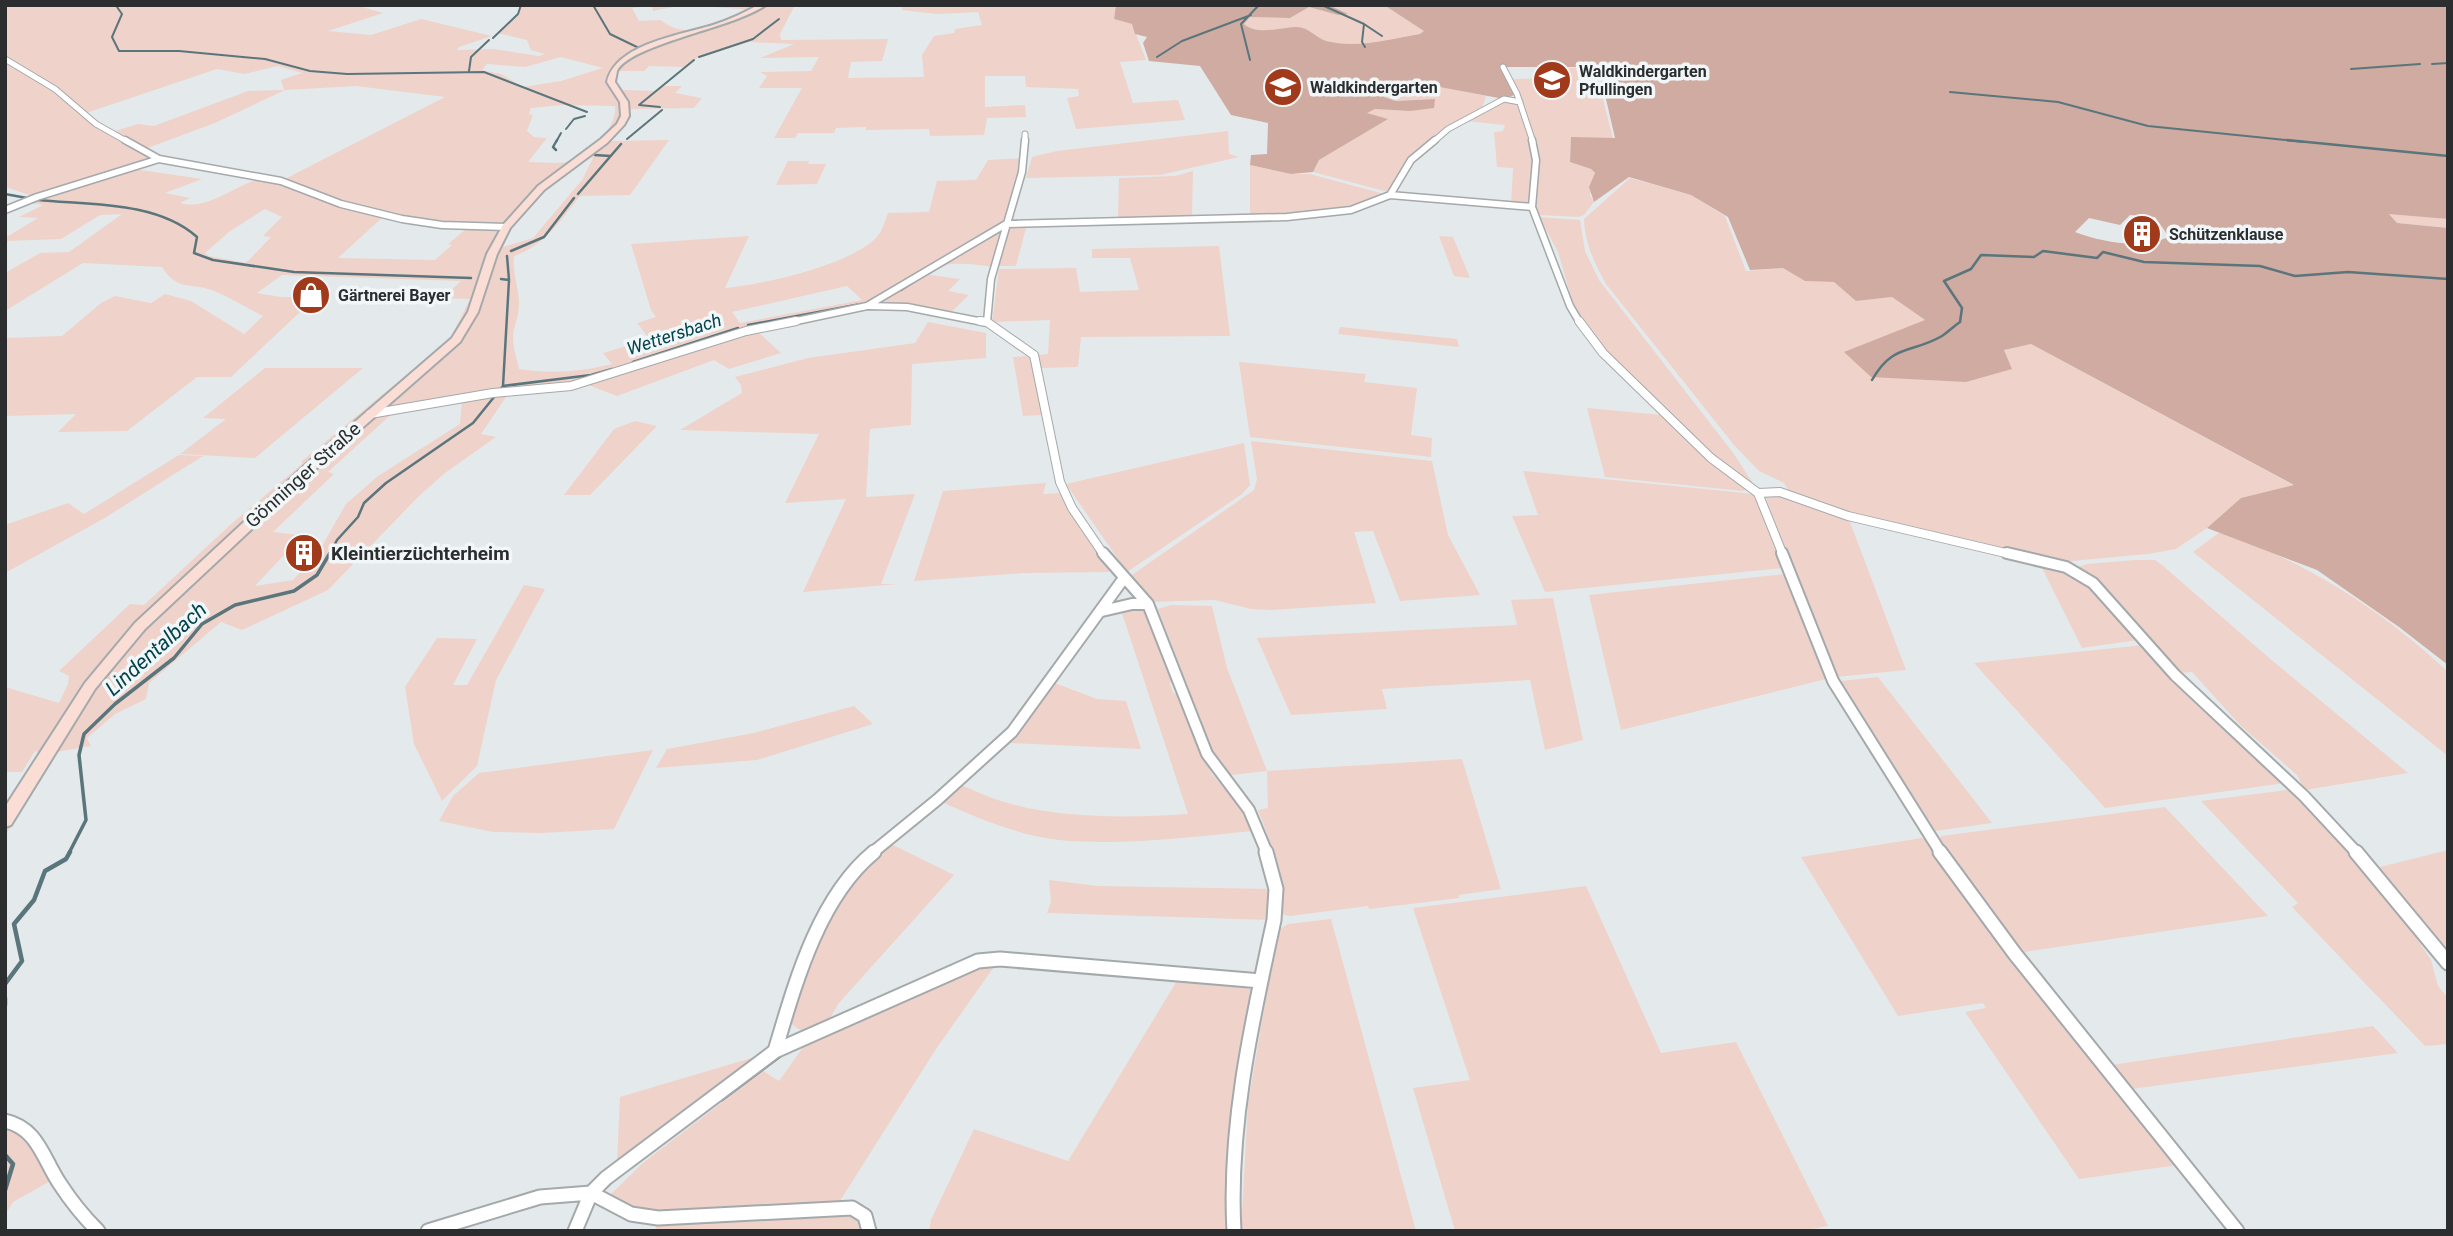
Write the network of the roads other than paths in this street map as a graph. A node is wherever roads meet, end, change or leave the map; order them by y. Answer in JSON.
{"nodes":[{"id":1,"x":763,"y":5,"type":"edge"},
{"id":2,"x":5,"y":59,"type":"edge"},
{"id":3,"x":1503,"y":67,"type":"dead end"},
{"id":4,"x":1520,"y":102,"type":"junction"},
{"id":5,"x":1025,"y":134,"type":"dead end"},
{"id":6,"x":159,"y":159,"type":"junction"},
{"id":7,"x":1390,"y":195,"type":"junction"},
{"id":8,"x":1532,"y":207,"type":"junction"},
{"id":9,"x":5,"y":210,"type":"edge"},
{"id":10,"x":1006,"y":224,"type":"junction"},
{"id":11,"x":506,"y":227,"type":"junction"},
{"id":12,"x":867,"y":306,"type":"junction"},
{"id":13,"x":987,"y":322,"type":"junction"},
{"id":14,"x":370,"y":414,"type":"junction"},
{"id":15,"x":1758,"y":493,"type":"junction"},
{"id":16,"x":1124,"y":578,"type":"junction"},
{"id":17,"x":1148,"y":604,"type":"junction"},
{"id":18,"x":1102,"y":611,"type":"junction"},
{"id":19,"x":5,"y":821,"type":"edge"},
{"id":20,"x":2448,"y":963,"type":"edge"},
{"id":21,"x":1261,"y":981,"type":"junction"},
{"id":22,"x":775,"y":1051,"type":"junction"},
{"id":23,"x":5,"y":1121,"type":"edge"},
{"id":24,"x":591,"y":1193,"type":"junction"},
{"id":25,"x":98,"y":1231,"type":"edge"},
{"id":26,"x":428,"y":1231,"type":"edge"},
{"id":27,"x":575,"y":1231,"type":"edge"},
{"id":28,"x":869,"y":1231,"type":"edge"},
{"id":29,"x":1234,"y":1231,"type":"edge"},
{"id":30,"x":2237,"y":1231,"type":"edge"}],
"edges":[{"from":1,"to":11,"type":"street","name":"Gönninger Straße"},
{"from":2,"to":6,"type":"street"},
{"from":3,"to":4,"type":"street"},
{"from":4,"to":7,"type":"street"},
{"from":4,"to":8,"type":"street"},
{"from":5,"to":10,"type":"street"},
{"from":6,"to":9,"type":"street"},
{"from":6,"to":11,"type":"street"},
{"from":7,"to":8,"type":"street"},
{"from":7,"to":10,"type":"street"},
{"from":8,"to":15,"type":"street"},
{"from":10,"to":12,"type":"street"},
{"from":10,"to":13,"type":"street"},
{"from":11,"to":14,"type":"street","name":"Gönninger Straße"},
{"from":12,"to":13,"type":"street"},
{"from":12,"to":14,"type":"street"},
{"from":13,"to":16,"type":"street"},
{"from":14,"to":19,"type":"street","name":"Gönninger Straße"},
{"from":15,"to":20,"type":"street"},
{"from":15,"to":30,"type":"street"},
{"from":16,"to":17,"type":"street"},
{"from":16,"to":18,"type":"street"},
{"from":17,"to":18,"type":"street"},
{"from":17,"to":21,"type":"street"},
{"from":18,"to":22,"type":"street"},
{"from":21,"to":22,"type":"street"},
{"from":21,"to":29,"type":"street"},
{"from":22,"to":24,"type":"street"},
{"from":23,"to":25,"type":"street"},
{"from":24,"to":26,"type":"street"},
{"from":24,"to":27,"type":"street"},
{"from":24,"to":28,"type":"street"}]}
